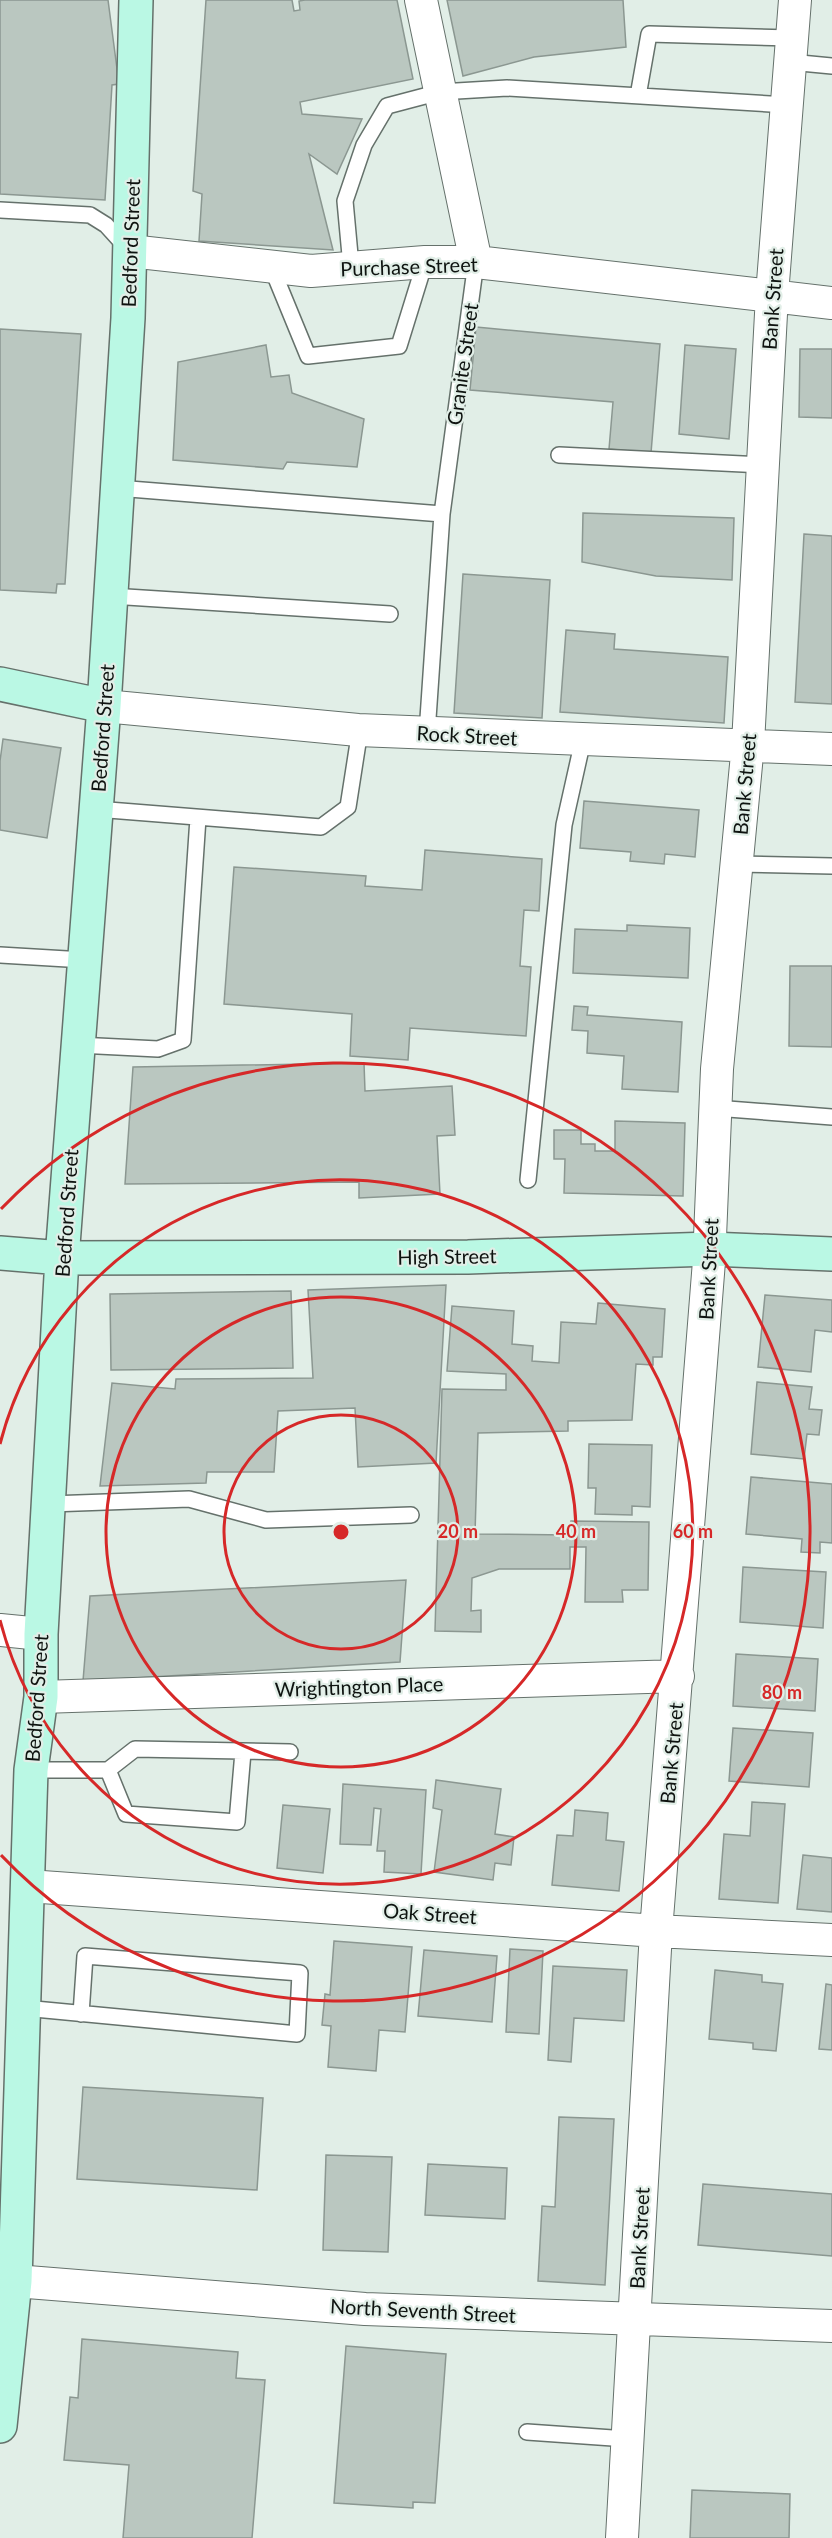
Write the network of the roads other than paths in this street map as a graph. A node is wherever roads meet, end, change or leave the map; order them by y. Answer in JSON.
{"nodes":[{"id":1,"x":136,"y":0,"type":"edge"},
{"id":2,"x":421,"y":0,"type":"edge"},
{"id":3,"x":795,"y":0,"type":"edge"},
{"id":4,"x":791,"y":50,"type":"junction"},
{"id":5,"x":832,"y":66,"type":"edge"},
{"id":6,"x":440,"y":92,"type":"junction"},
{"id":7,"x":638,"y":96,"type":"junction"},
{"id":8,"x":787,"y":105,"type":"junction"},
{"id":9,"x":0,"y":210,"type":"edge"},
{"id":10,"x":130,"y":251,"type":"junction"},
{"id":11,"x":425,"y":262,"type":"junction"},
{"id":12,"x":476,"y":262,"type":"junction"},
{"id":13,"x":351,"y":266,"type":"junction"},
{"id":14,"x":271,"y":267,"type":"junction"},
{"id":15,"x":772,"y":295,"type":"junction"},
{"id":16,"x":832,"y":303,"type":"edge"},
{"id":17,"x":559,"y":455,"type":"dead end"},
{"id":18,"x":763,"y":465,"type":"junction"},
{"id":19,"x":117,"y":488,"type":"junction"},
{"id":20,"x":442,"y":514,"type":"junction"},
{"id":21,"x":111,"y":596,"type":"junction"},
{"id":22,"x":390,"y":614,"type":"dead end"},
{"id":23,"x":0,"y":684,"type":"edge"},
{"id":24,"x":104,"y":706,"type":"junction"},
{"id":25,"x":360,"y":730,"type":"junction"},
{"id":26,"x":427,"y":733,"type":"junction"},
{"id":27,"x":583,"y":740,"type":"junction"},
{"id":28,"x":748,"y":744,"type":"junction"},
{"id":29,"x":832,"y":749,"type":"edge"},
{"id":30,"x":96,"y":809,"type":"junction"},
{"id":31,"x":198,"y":818,"type":"junction"},
{"id":32,"x":736,"y":864,"type":"junction"},
{"id":33,"x":832,"y":866,"type":"edge"},
{"id":34,"x":0,"y":955,"type":"edge"},
{"id":35,"x":84,"y":960,"type":"junction"},
{"id":36,"x":78,"y":1045,"type":"junction"},
{"id":37,"x":716,"y":1108,"type":"junction"},
{"id":38,"x":832,"y":1117,"type":"edge"},
{"id":39,"x":528,"y":1180,"type":"dead end"},
{"id":40,"x":710,"y":1249,"type":"junction"},
{"id":41,"x":0,"y":1253,"type":"edge"},
{"id":42,"x":832,"y":1254,"type":"edge"},
{"id":43,"x":62,"y":1258,"type":"junction"},
{"id":44,"x":50,"y":1504,"type":"junction"},
{"id":45,"x":411,"y":1515,"type":"dead end"},
{"id":46,"x":0,"y":1630,"type":"edge"},
{"id":47,"x":41,"y":1634,"type":"junction"},
{"id":48,"x":678,"y":1676,"type":"junction"},
{"id":49,"x":41,"y":1696,"type":"junction"},
{"id":50,"x":243,"y":1752,"type":"junction"},
{"id":51,"x":290,"y":1752,"type":"dead end"},
{"id":52,"x":31,"y":1770,"type":"junction"},
{"id":53,"x":108,"y":1770,"type":"junction"},
{"id":54,"x":28,"y":1886,"type":"junction"},
{"id":55,"x":656,"y":1931,"type":"junction"},
{"id":56,"x":832,"y":1940,"type":"edge"},
{"id":57,"x":24,"y":2008,"type":"junction"},
{"id":58,"x":81,"y":2014,"type":"junction"},
{"id":59,"x":8,"y":2281,"type":"edge"},
{"id":60,"x":634,"y":2320,"type":"junction"},
{"id":61,"x":832,"y":2326,"type":"edge"},
{"id":62,"x":0,"y":2420,"type":"edge"},
{"id":63,"x":527,"y":2432,"type":"dead end"},
{"id":64,"x":627,"y":2439,"type":"junction"},
{"id":65,"x":622,"y":2538,"type":"edge"}],
"edges":[{"from":1,"to":10,"type":"main road","name":"Bedford Street"},
{"from":2,"to":6,"type":"street","name":"Granite Street"},
{"from":3,"to":4,"type":"street","name":"Bank Street"},
{"from":4,"to":5,"type":"lane"},
{"from":4,"to":7,"type":"lane"},
{"from":4,"to":8,"type":"street","name":"Bank Street"},
{"from":6,"to":7,"type":"lane"},
{"from":6,"to":12,"type":"street","name":"Granite Street"},
{"from":6,"to":13,"type":"lane"},
{"from":7,"to":8,"type":"lane"},
{"from":8,"to":15,"type":"street","name":"Bank Street"},
{"from":9,"to":10,"type":"lane"},
{"from":10,"to":14,"type":"street","name":"Purchase Street"},
{"from":10,"to":19,"type":"main road","name":"Bedford Street"},
{"from":11,"to":12,"type":"street","name":"Purchase Street"},
{"from":11,"to":13,"type":"street","name":"Purchase Street"},
{"from":11,"to":14,"type":"lane"},
{"from":12,"to":15,"type":"street","name":"Purchase Street"},
{"from":12,"to":20,"type":"lane","name":"Granite Street"},
{"from":13,"to":14,"type":"street","name":"Purchase Street"},
{"from":15,"to":16,"type":"street","name":"Purchase Street"},
{"from":15,"to":18,"type":"street","name":"Bank Street"},
{"from":17,"to":18,"type":"lane"},
{"from":18,"to":28,"type":"street","name":"Bank Street"},
{"from":19,"to":20,"type":"lane"},
{"from":19,"to":21,"type":"main road","name":"Bedford Street"},
{"from":20,"to":26,"type":"lane","name":"Granite Street"},
{"from":21,"to":22,"type":"lane"},
{"from":21,"to":24,"type":"main road","name":"Bedford Street"},
{"from":23,"to":24,"type":"main road"},
{"from":24,"to":25,"type":"street","name":"Rock Street"},
{"from":24,"to":30,"type":"main road","name":"Bedford Street"},
{"from":25,"to":26,"type":"street","name":"Rock Street"},
{"from":25,"to":31,"type":"lane"},
{"from":26,"to":27,"type":"street","name":"Rock Street"},
{"from":27,"to":28,"type":"street","name":"Rock Street"},
{"from":27,"to":39,"type":"lane"},
{"from":28,"to":29,"type":"street","name":"Rock Street"},
{"from":28,"to":32,"type":"street","name":"Bank Street"},
{"from":30,"to":31,"type":"lane"},
{"from":30,"to":35,"type":"main road","name":"Bedford Street"},
{"from":31,"to":36,"type":"lane"},
{"from":32,"to":33,"type":"lane"},
{"from":32,"to":37,"type":"street","name":"Bank Street"},
{"from":34,"to":35,"type":"lane"},
{"from":35,"to":36,"type":"main road","name":"Bedford Street"},
{"from":36,"to":43,"type":"main road","name":"Bedford Street"},
{"from":37,"to":38,"type":"lane"},
{"from":37,"to":40,"type":"street","name":"Bank Street"},
{"from":40,"to":42,"type":"main road","name":"High Street"},
{"from":40,"to":43,"type":"main road","name":"High Street"},
{"from":40,"to":48,"type":"street","name":"Bank Street"},
{"from":41,"to":43,"type":"main road","name":"High Street"},
{"from":43,"to":44,"type":"main road","name":"Bedford Street"},
{"from":44,"to":45,"type":"lane"},
{"from":44,"to":47,"type":"main road","name":"Bedford Street"},
{"from":46,"to":47,"type":"street"},
{"from":47,"to":49,"type":"main road","name":"Bedford Street"},
{"from":48,"to":49,"type":"street","name":"Wrightington Place"},
{"from":48,"to":55,"type":"street","name":"Bank Street"},
{"from":49,"to":52,"type":"main road","name":"Bedford Street"},
{"from":50,"to":51,"type":"lane"},
{"from":50,"to":53,"type":"lane"},
{"from":50,"to":53,"type":"lane"},
{"from":52,"to":53,"type":"lane"},
{"from":52,"to":54,"type":"main road","name":"Bedford Street"},
{"from":54,"to":55,"type":"street","name":"Oak Street"},
{"from":54,"to":57,"type":"main road","name":"Bedford Street"},
{"from":55,"to":56,"type":"street","name":"Oak Street"},
{"from":55,"to":60,"type":"street","name":"Bank Street"},
{"from":57,"to":58,"type":"lane"},
{"from":57,"to":59,"type":"main road","name":"Bedford Street"},
{"from":58,"to":58,"type":"lane"},
{"from":59,"to":60,"type":"street","name":"North Seventh Street"},
{"from":59,"to":62,"type":"main road","name":"Bedford Street"},
{"from":60,"to":61,"type":"street","name":"North Seventh Street"},
{"from":60,"to":64,"type":"street","name":"Bank Street"},
{"from":63,"to":64,"type":"lane"},
{"from":64,"to":65,"type":"street","name":"Bank Street"}]}
